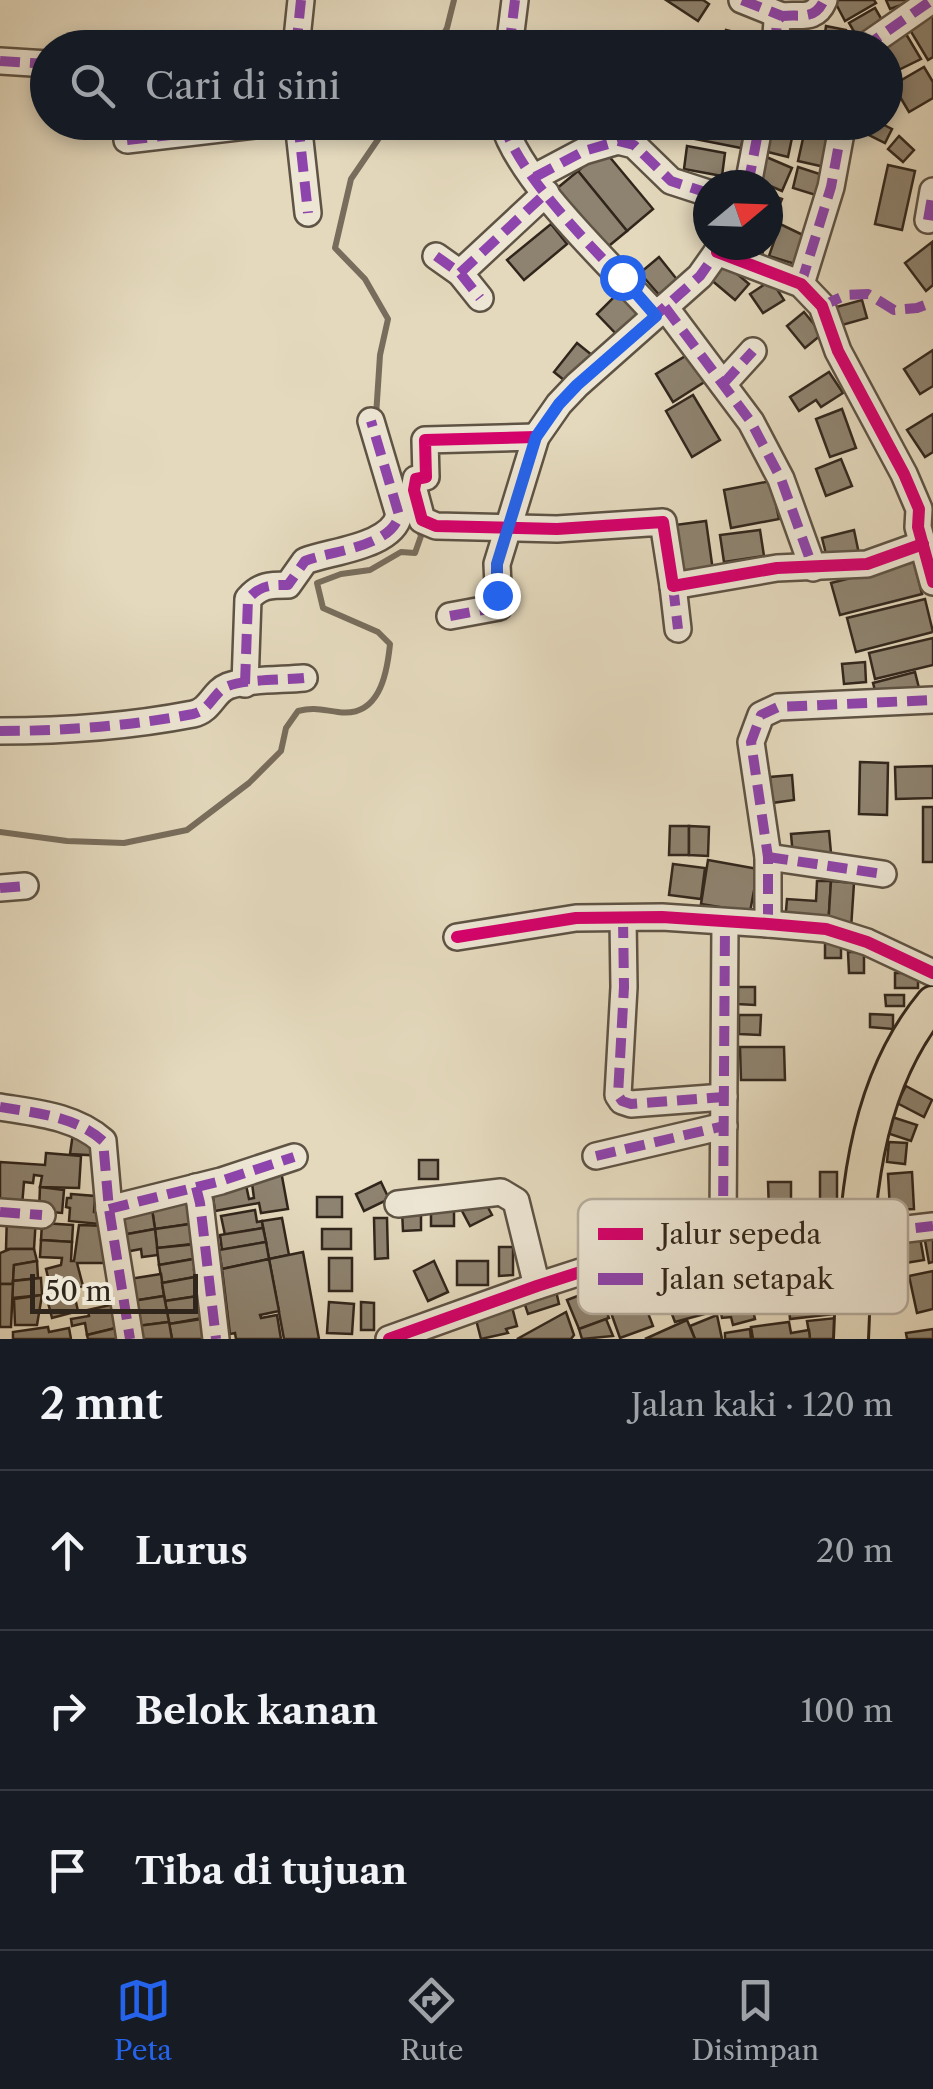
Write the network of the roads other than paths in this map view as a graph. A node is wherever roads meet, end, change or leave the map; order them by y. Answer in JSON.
{"nodes":[{"id":1,"x":302,"y":0,"type":"edge"},
{"id":2,"x":515,"y":0,"type":"edge"},
{"id":3,"x":742,"y":0,"type":"edge"},
{"id":4,"x":824,"y":0,"type":"edge"},
{"id":5,"x":932,"y":0,"type":"edge"},
{"id":6,"x":782,"y":16,"type":"junction"},
{"id":7,"x":298,"y":30,"type":"edge"},
{"id":8,"x":511,"y":30,"type":"edge"},
{"id":9,"x":777,"y":30,"type":"edge"},
{"id":10,"x":889,"y":30,"type":"edge"},
{"id":11,"x":0,"y":61,"type":"edge"},
{"id":12,"x":30,"y":63,"type":"edge"},
{"id":13,"x":300,"y":140,"type":"edge"},
{"id":14,"x":508,"y":140,"type":"edge"},
{"id":15,"x":757,"y":140,"type":"edge"},
{"id":16,"x":840,"y":140,"type":"edge"},
{"id":17,"x":751,"y":170,"type":"edge"},
{"id":18,"x":540,"y":185,"type":"junction"},
{"id":19,"x":693,"y":188,"type":"edge"},
{"id":20,"x":933,"y":192,"type":"edge"},
{"id":21,"x":308,"y":213,"type":"dead end"},
{"id":22,"x":928,"y":220,"type":"dead end"},
{"id":23,"x":436,"y":256,"type":"dead end"},
{"id":24,"x":711,"y":260,"type":"edge"},
{"id":25,"x":745,"y":260,"type":"edge"},
{"id":26,"x":460,"y":273,"type":"junction"},
{"id":27,"x":801,"y":284,"type":"junction"},
{"id":28,"x":480,"y":298,"type":"dead end"},
{"id":29,"x":660,"y":311,"type":"junction"},
{"id":30,"x":753,"y":351,"type":"dead end"},
{"id":31,"x":723,"y":384,"type":"junction"},
{"id":32,"x":371,"y":421,"type":"dead end"},
{"id":33,"x":536,"y":437,"type":"junction"},
{"id":34,"x":926,"y":502,"type":"edge"},
{"id":35,"x":508,"y":528,"type":"junction"},
{"id":36,"x":923,"y":544,"type":"junction"},
{"id":37,"x":813,"y":568,"type":"junction"},
{"id":38,"x":933,"y":582,"type":"edge"},
{"id":39,"x":673,"y":586,"type":"junction"},
{"id":40,"x":450,"y":616,"type":"dead end"},
{"id":41,"x":678,"y":629,"type":"dead end"},
{"id":42,"x":304,"y":678,"type":"dead end"},
{"id":43,"x":245,"y":684,"type":"junction"},
{"id":44,"x":933,"y":700,"type":"edge"},
{"id":45,"x":0,"y":731,"type":"edge"},
{"id":46,"x":768,"y":856,"type":"junction"},
{"id":47,"x":883,"y":874,"type":"dead end"},
{"id":48,"x":623,"y":918,"type":"junction"},
{"id":49,"x":725,"y":924,"type":"junction"},
{"id":50,"x":768,"y":924,"type":"junction"},
{"id":51,"x":457,"y":937,"type":"dead end"},
{"id":52,"x":933,"y":973,"type":"edge"},
{"id":53,"x":933,"y":1003,"type":"edge"},
{"id":54,"x":724,"y":1097,"type":"junction"},
{"id":55,"x":0,"y":1107,"type":"edge"},
{"id":56,"x":724,"y":1126,"type":"junction"},
{"id":57,"x":596,"y":1156,"type":"dead end"},
{"id":58,"x":294,"y":1157,"type":"dead end"},
{"id":59,"x":196,"y":1188,"type":"junction"},
{"id":60,"x":723,"y":1199,"type":"edge"},
{"id":61,"x":860,"y":1199,"type":"edge"},
{"id":62,"x":398,"y":1204,"type":"dead end"},
{"id":63,"x":109,"y":1209,"type":"junction"},
{"id":64,"x":0,"y":1212,"type":"edge"},
{"id":65,"x":42,"y":1215,"type":"dead end"},
{"id":66,"x":933,"y":1226,"type":"edge"},
{"id":67,"x":908,"y":1227,"type":"edge"},
{"id":68,"x":578,"y":1273,"type":"edge"},
{"id":69,"x":537,"y":1286,"type":"junction"},
{"id":70,"x":851,"y":1314,"type":"edge"},
{"id":71,"x":130,"y":1339,"type":"edge"},
{"id":72,"x":216,"y":1339,"type":"edge"},
{"id":73,"x":392,"y":1339,"type":"edge"},
{"id":74,"x":850,"y":1339,"type":"edge"}],
"edges":[{"from":1,"to":7,"type":"street"},
{"from":2,"to":8,"type":"street"},
{"from":3,"to":6,"type":"street"},
{"from":4,"to":6,"type":"street"},
{"from":5,"to":10,"type":"street"},
{"from":6,"to":9,"type":"street"},
{"from":11,"to":12,"type":"street"},
{"from":13,"to":21,"type":"street"},
{"from":14,"to":18,"type":"street"},
{"from":15,"to":17,"type":"street"},
{"from":16,"to":27,"type":"street"},
{"from":18,"to":19,"type":"street"},
{"from":18,"to":26,"type":"street"},
{"from":18,"to":29,"type":"street"},
{"from":20,"to":22,"type":"street"},
{"from":23,"to":26,"type":"street"},
{"from":24,"to":29,"type":"street"},
{"from":25,"to":27,"type":"street"},
{"from":26,"to":28,"type":"street"},
{"from":27,"to":34,"type":"street"},
{"from":29,"to":31,"type":"street"},
{"from":29,"to":33,"type":"street"},
{"from":30,"to":31,"type":"street"},
{"from":31,"to":37,"type":"street"},
{"from":32,"to":43,"type":"street"},
{"from":33,"to":35,"type":"street"},
{"from":33,"to":35,"type":"street"},
{"from":34,"to":36,"type":"street"},
{"from":35,"to":39,"type":"street"},
{"from":35,"to":40,"type":"street"},
{"from":36,"to":37,"type":"street"},
{"from":36,"to":38,"type":"street"},
{"from":37,"to":39,"type":"street"},
{"from":39,"to":41,"type":"street"},
{"from":42,"to":43,"type":"street"},
{"from":43,"to":45,"type":"street"},
{"from":44,"to":46,"type":"street"},
{"from":46,"to":47,"type":"street"},
{"from":46,"to":50,"type":"street"},
{"from":48,"to":49,"type":"street"},
{"from":48,"to":51,"type":"street"},
{"from":48,"to":54,"type":"street"},
{"from":49,"to":50,"type":"street"},
{"from":49,"to":54,"type":"street"},
{"from":50,"to":52,"type":"street"},
{"from":53,"to":61,"type":"main road"},
{"from":54,"to":56,"type":"street"},
{"from":55,"to":63,"type":"street"},
{"from":56,"to":57,"type":"street"},
{"from":56,"to":60,"type":"street"},
{"from":58,"to":59,"type":"street"},
{"from":59,"to":63,"type":"street"},
{"from":59,"to":72,"type":"street"},
{"from":62,"to":69,"type":"street"},
{"from":63,"to":71,"type":"street"},
{"from":64,"to":65,"type":"street"},
{"from":66,"to":67,"type":"street"},
{"from":68,"to":69,"type":"street"},
{"from":69,"to":73,"type":"street"},
{"from":70,"to":74,"type":"main road"}]}
